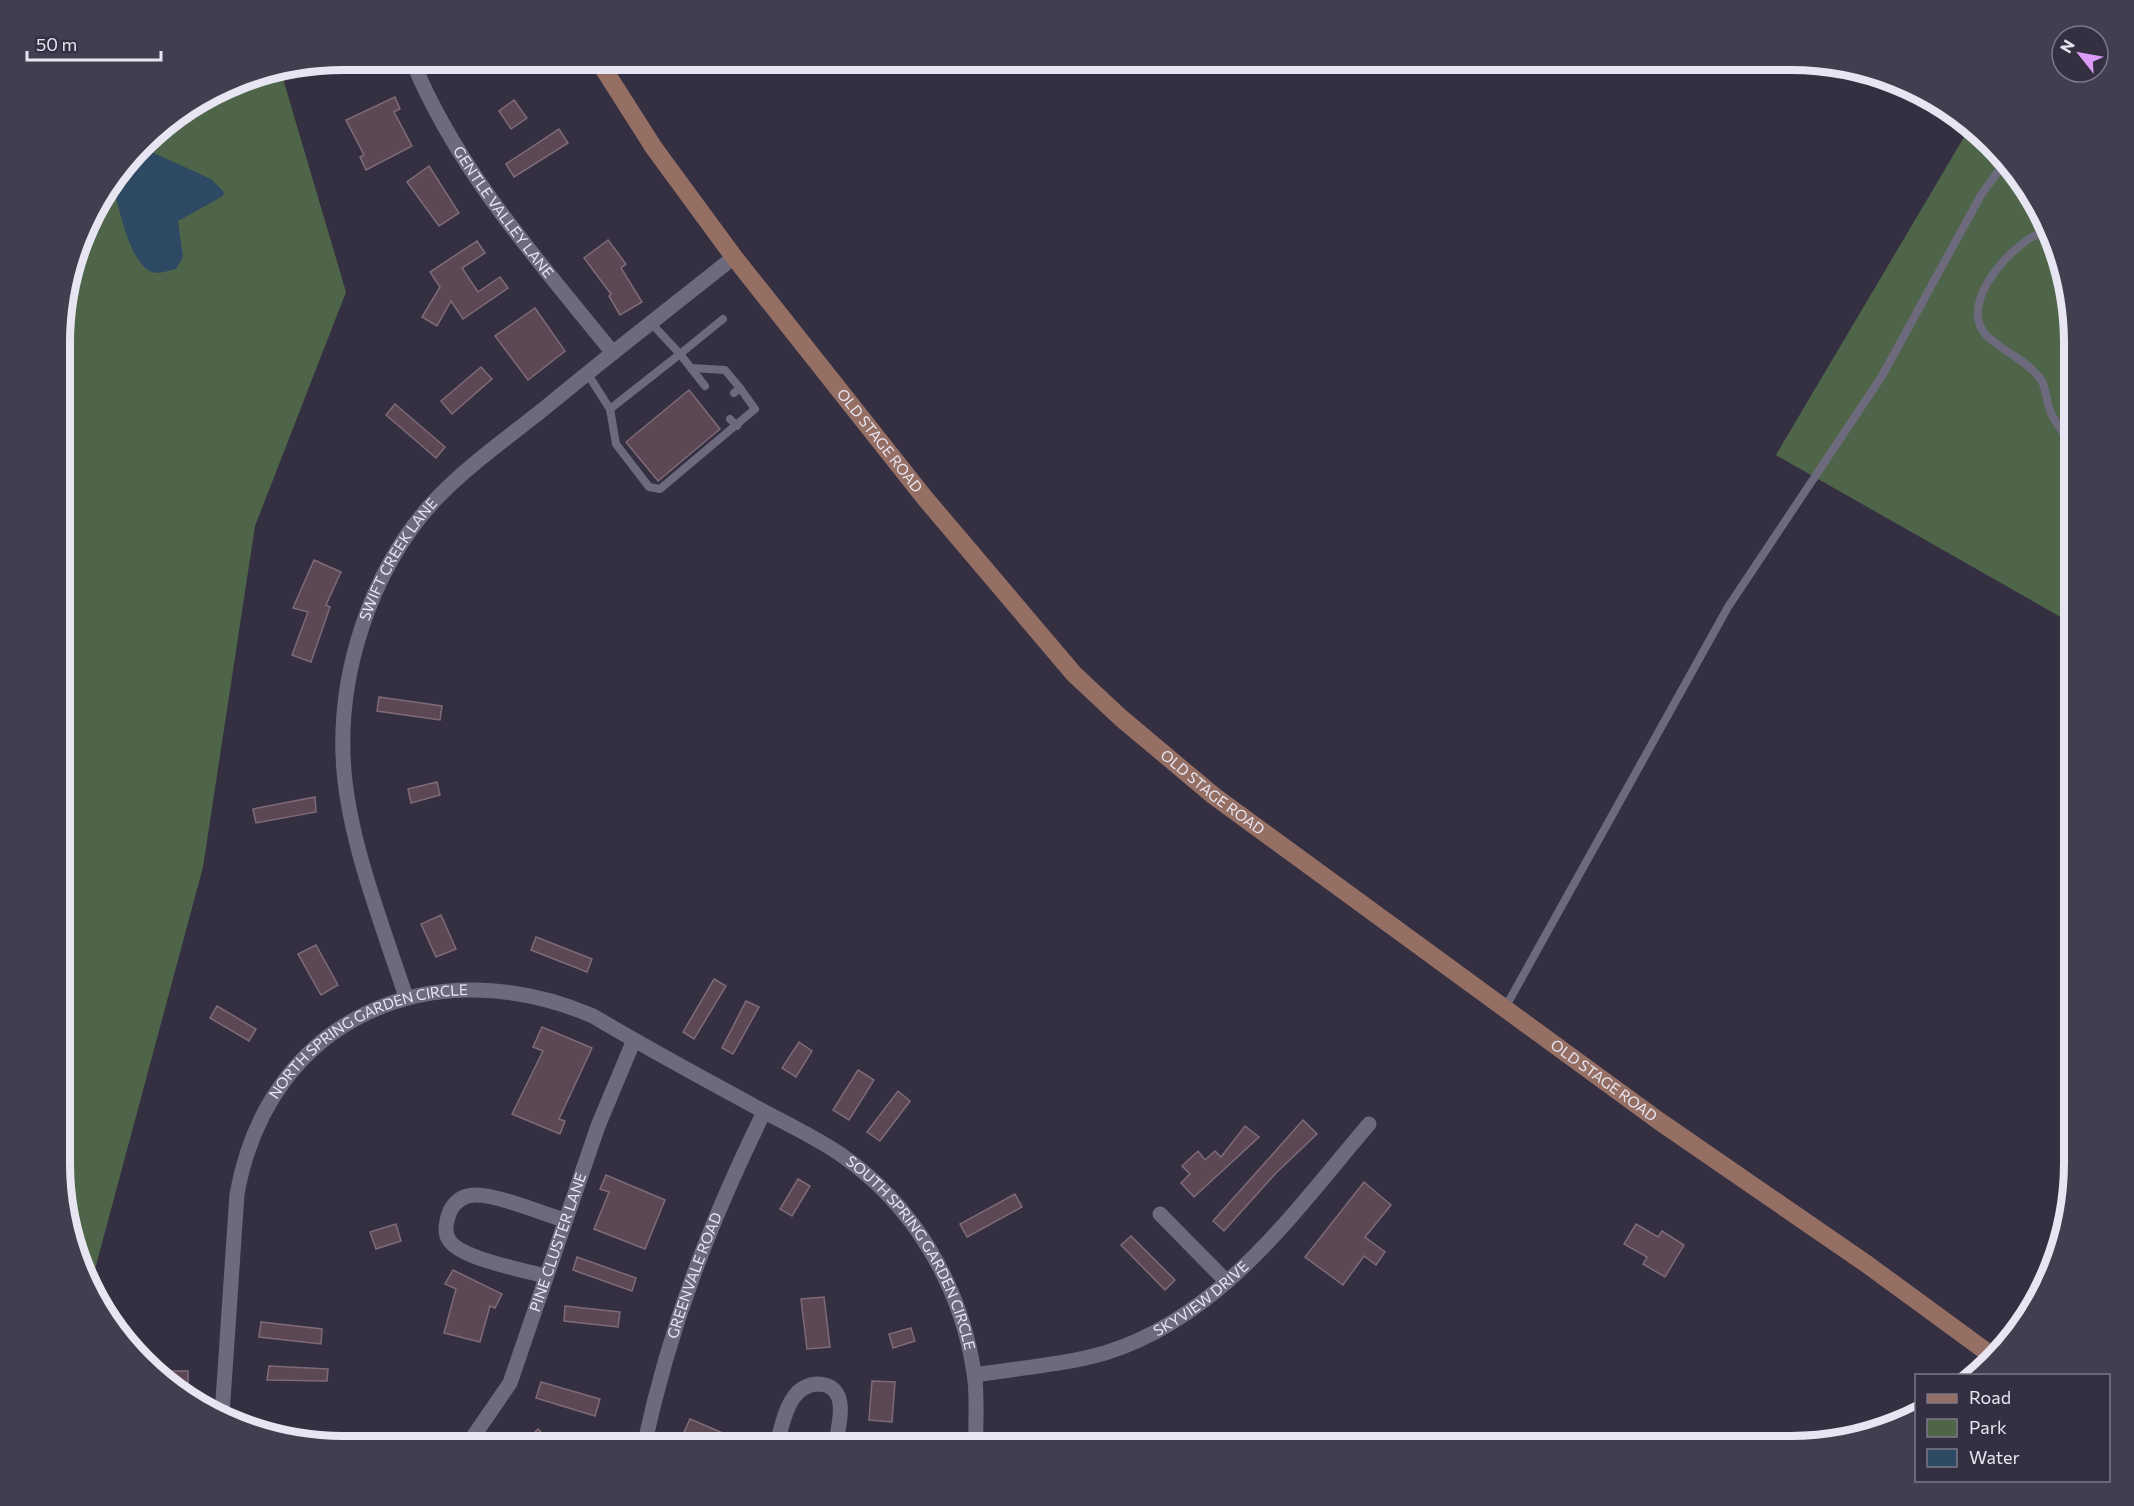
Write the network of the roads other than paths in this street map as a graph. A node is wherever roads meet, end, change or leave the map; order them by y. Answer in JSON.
{"nodes":[{"id":1,"x":417,"y":70,"type":"edge"},
{"id":2,"x":604,"y":70,"type":"edge"},
{"id":3,"x":2000,"y":168,"type":"edge"},
{"id":4,"x":2039,"y":232,"type":"edge"},
{"id":5,"x":734,"y":257,"type":"junction"},
{"id":6,"x":723,"y":319,"type":"dead end"},
{"id":7,"x":651,"y":323,"type":"junction"},
{"id":8,"x":613,"y":353,"type":"junction"},
{"id":9,"x":680,"y":354,"type":"junction"},
{"id":10,"x":691,"y":368,"type":"junction"},
{"id":11,"x":587,"y":373,"type":"junction"},
{"id":12,"x":705,"y":386,"type":"dead end"},
{"id":13,"x":610,"y":409,"type":"junction"},
{"id":14,"x":730,"y":419,"type":"dead end"},
{"id":15,"x":737,"y":426,"type":"junction"},
{"id":16,"x":2064,"y":434,"type":"edge"},
{"id":17,"x":406,"y":997,"type":"junction"},
{"id":18,"x":1505,"y":1008,"type":"junction"},
{"id":19,"x":634,"y":1040,"type":"junction"},
{"id":20,"x":764,"y":1112,"type":"junction"},
{"id":21,"x":1370,"y":1124,"type":"dead end"},
{"id":22,"x":1160,"y":1214,"type":"dead end"},
{"id":23,"x":564,"y":1220,"type":"junction"},
{"id":24,"x":545,"y":1276,"type":"junction"},
{"id":25,"x":1227,"y":1282,"type":"junction"},
{"id":26,"x":1988,"y":1352,"type":"edge"},
{"id":27,"x":975,"y":1375,"type":"junction"},
{"id":28,"x":223,"y":1407,"type":"edge"},
{"id":29,"x":474,"y":1436,"type":"edge"},
{"id":30,"x":646,"y":1436,"type":"edge"},
{"id":31,"x":780,"y":1436,"type":"edge"},
{"id":32,"x":837,"y":1436,"type":"edge"},
{"id":33,"x":976,"y":1436,"type":"edge"}],
"edges":[{"from":1,"to":8,"type":"street","name":"GENTLE VALLEY LANE"},
{"from":2,"to":5,"type":"main road","name":"OLD STAGE ROAD"},
{"from":3,"to":18,"type":"lane"},
{"from":4,"to":16,"type":"lane"},
{"from":5,"to":7,"type":"street","name":"SWIFT CREEK LANE"},
{"from":5,"to":18,"type":"main road","name":"OLD STAGE ROAD"},
{"from":6,"to":9,"type":"lane"},
{"from":7,"to":8,"type":"street","name":"SWIFT CREEK LANE"},
{"from":7,"to":9,"type":"lane"},
{"from":8,"to":11,"type":"street","name":"SWIFT CREEK LANE"},
{"from":9,"to":10,"type":"lane"},
{"from":9,"to":13,"type":"lane"},
{"from":10,"to":12,"type":"lane"},
{"from":10,"to":15,"type":"lane"},
{"from":11,"to":13,"type":"lane"},
{"from":11,"to":17,"type":"street","name":"SWIFT CREEK LANE"},
{"from":13,"to":15,"type":"lane"},
{"from":14,"to":15,"type":"lane"},
{"from":17,"to":19,"type":"street","name":"NORTH SPRING GARDEN CIRCLE"},
{"from":17,"to":28,"type":"street","name":"NORTH SPRING GARDEN CIRCLE"},
{"from":18,"to":26,"type":"main road","name":"OLD STAGE ROAD"},
{"from":19,"to":20,"type":"street","name":"NORTH SPRING GARDEN CIRCLE"},
{"from":19,"to":23,"type":"street","name":"PINE CLUSTER LANE"},
{"from":20,"to":27,"type":"street","name":"SOUTH SPRING GARDEN CIRCLE"},
{"from":20,"to":30,"type":"street","name":"GREENVALE ROAD"},
{"from":21,"to":25,"type":"street","name":"SKYVIEW DRIVE"},
{"from":22,"to":25,"type":"street"},
{"from":23,"to":24,"type":"street","name":"PINE CLUSTER LANE"},
{"from":23,"to":24,"type":"street"},
{"from":24,"to":29,"type":"street","name":"PINE CLUSTER LANE"},
{"from":25,"to":27,"type":"street","name":"SKYVIEW DRIVE"},
{"from":27,"to":33,"type":"street","name":"SOUTH SPRING GARDEN CIRCLE"},
{"from":31,"to":32,"type":"street"}]}
